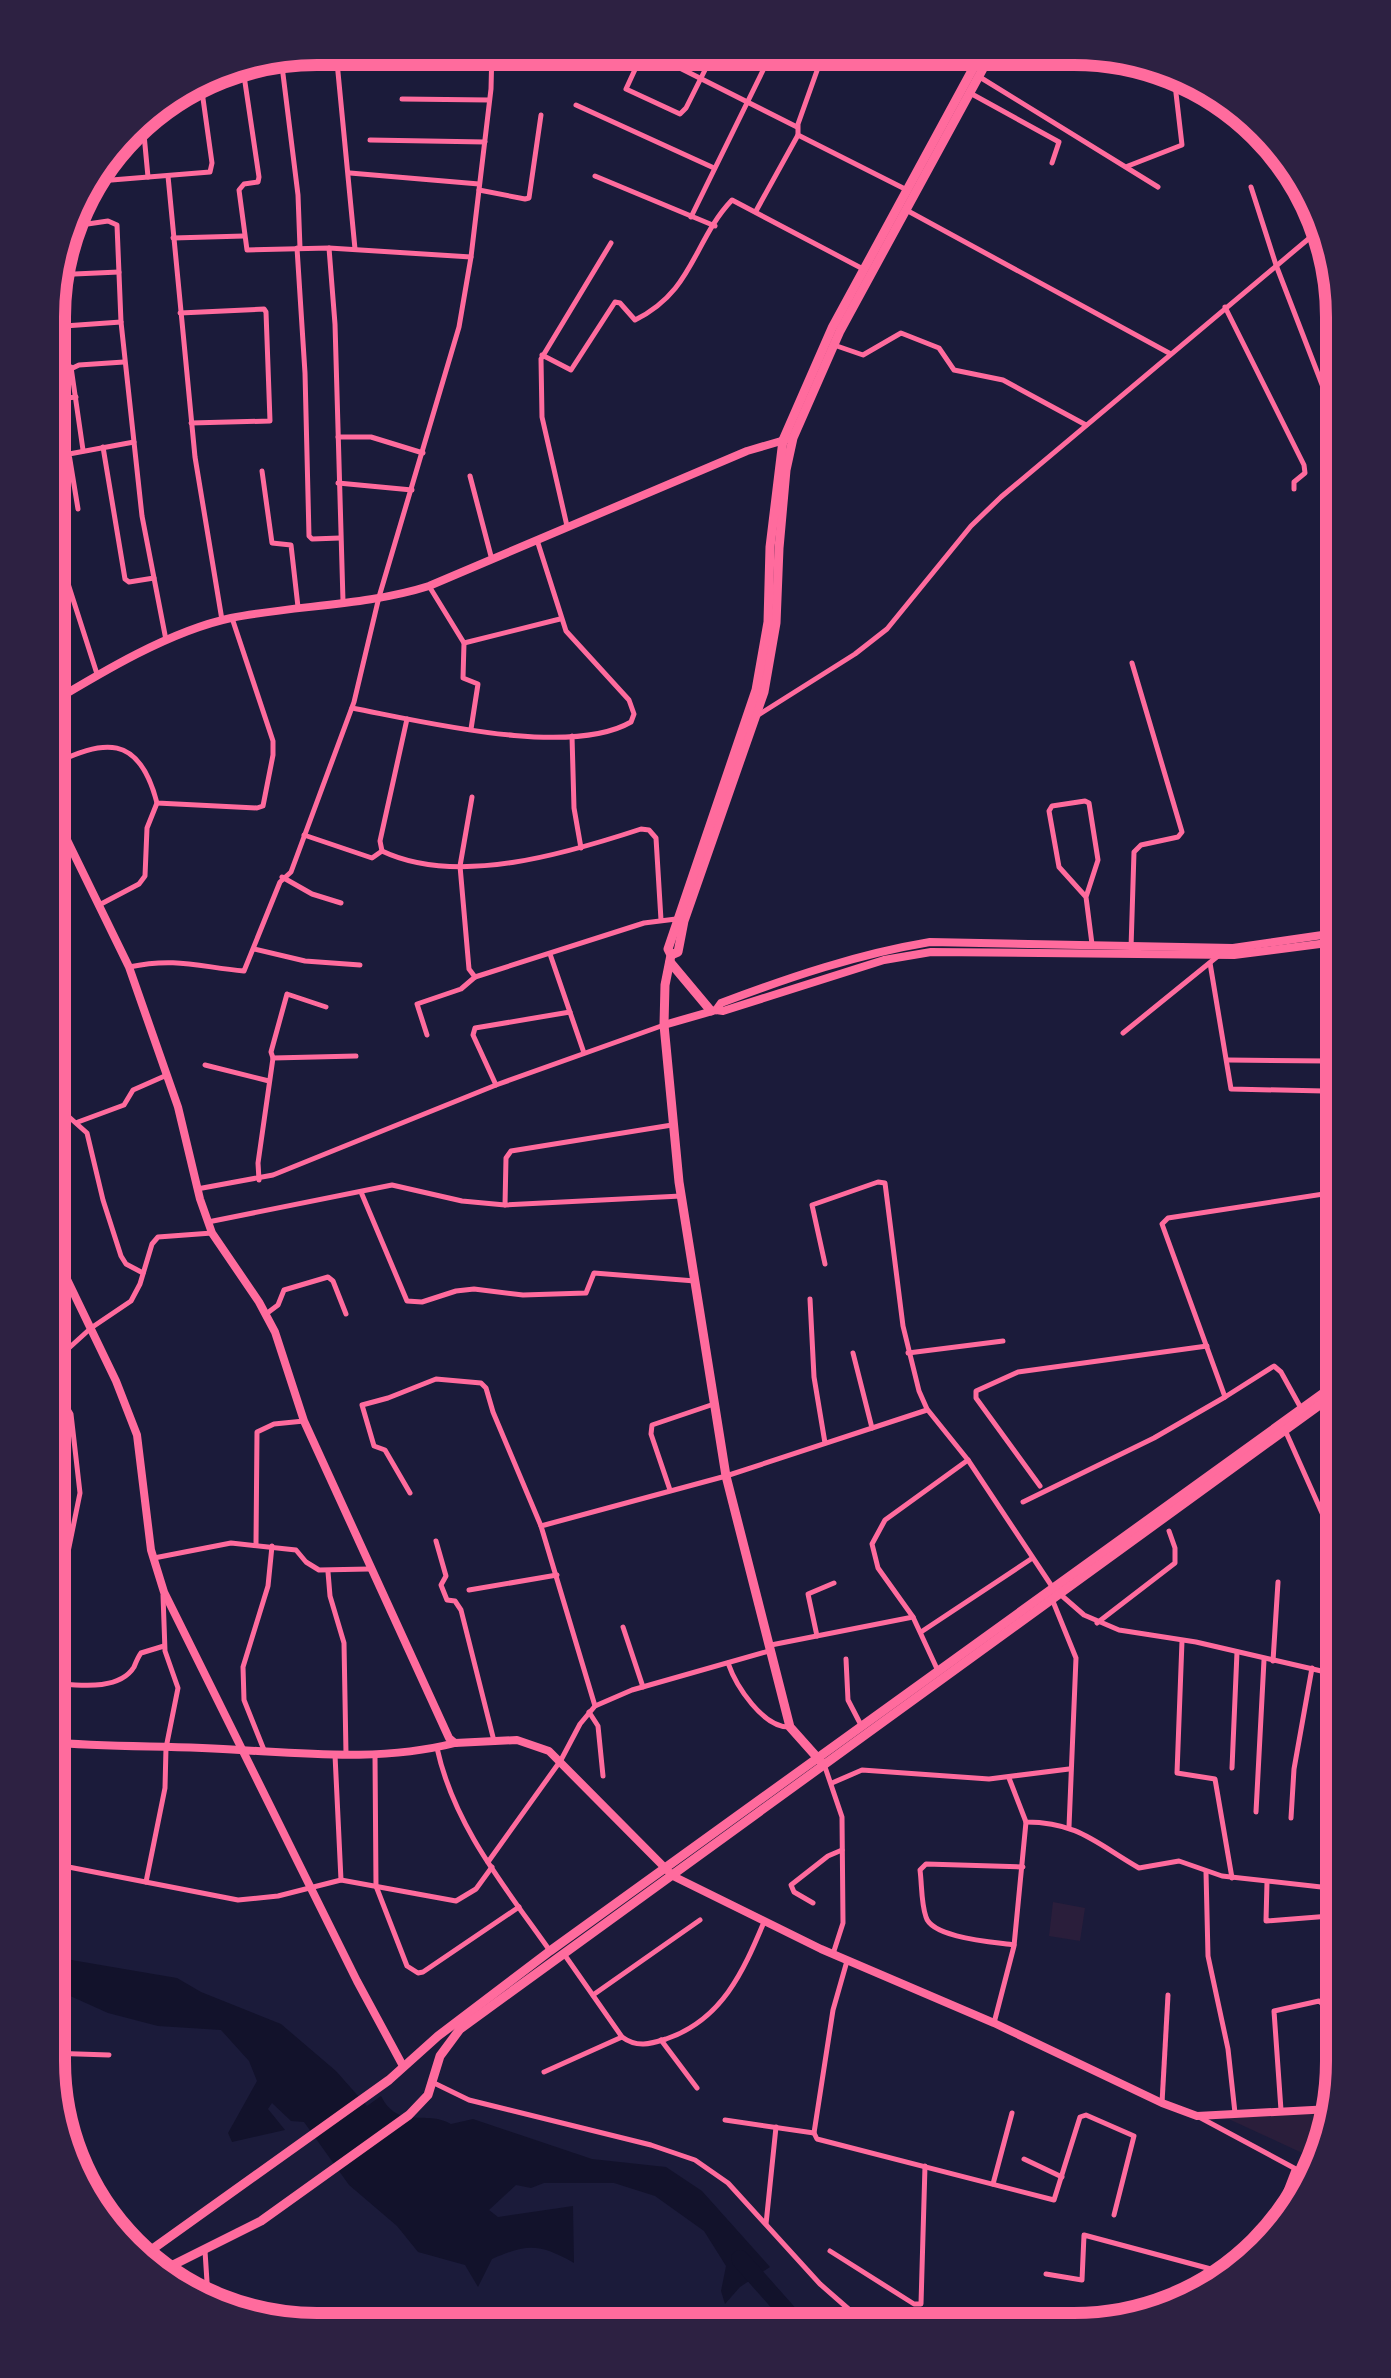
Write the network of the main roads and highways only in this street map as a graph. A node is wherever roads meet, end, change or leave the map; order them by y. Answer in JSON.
{"nodes":[{"id":1,"x":979,"y":65,"type":"edge"},
{"id":2,"x":966,"y":91,"type":"junction"},
{"id":3,"x":900,"y":207,"type":"junction"},
{"id":4,"x":788,"y":439,"type":"junction"},
{"id":5,"x":671,"y":959,"type":"junction"},
{"id":6,"x":713,"y":1010,"type":"road end"},
{"id":7,"x":1325,"y":1393,"type":"edge"},
{"id":8,"x":1325,"y":1401,"type":"edge"},
{"id":9,"x":1303,"y":1412,"type":"junction"},
{"id":10,"x":1053,"y":1593,"type":"junction"},
{"id":11,"x":820,"y":1761,"type":"junction"},
{"id":12,"x":557,"y":1950,"type":"junction"},
{"id":13,"x":151,"y":2250,"type":"edge"},
{"id":14,"x":172,"y":2266,"type":"edge"}],
"edges":[{"from":1,"to":2,"type":"main road"},
{"from":2,"to":3,"type":"main road"},
{"from":2,"to":3,"type":"main road"},
{"from":3,"to":4,"type":"main road"},
{"from":3,"to":4,"type":"main road"},
{"from":4,"to":5,"type":"main road"},
{"from":4,"to":5,"type":"main road"},
{"from":5,"to":6,"type":"main road"},
{"from":5,"to":11,"type":"main road"},
{"from":7,"to":9,"type":"main road"},
{"from":8,"to":9,"type":"main road"},
{"from":9,"to":10,"type":"main road"},
{"from":9,"to":10,"type":"main road"},
{"from":10,"to":11,"type":"main road"},
{"from":10,"to":11,"type":"main road"},
{"from":11,"to":12,"type":"main road"},
{"from":12,"to":13,"type":"main road"},
{"from":12,"to":14,"type":"main road"}]}
